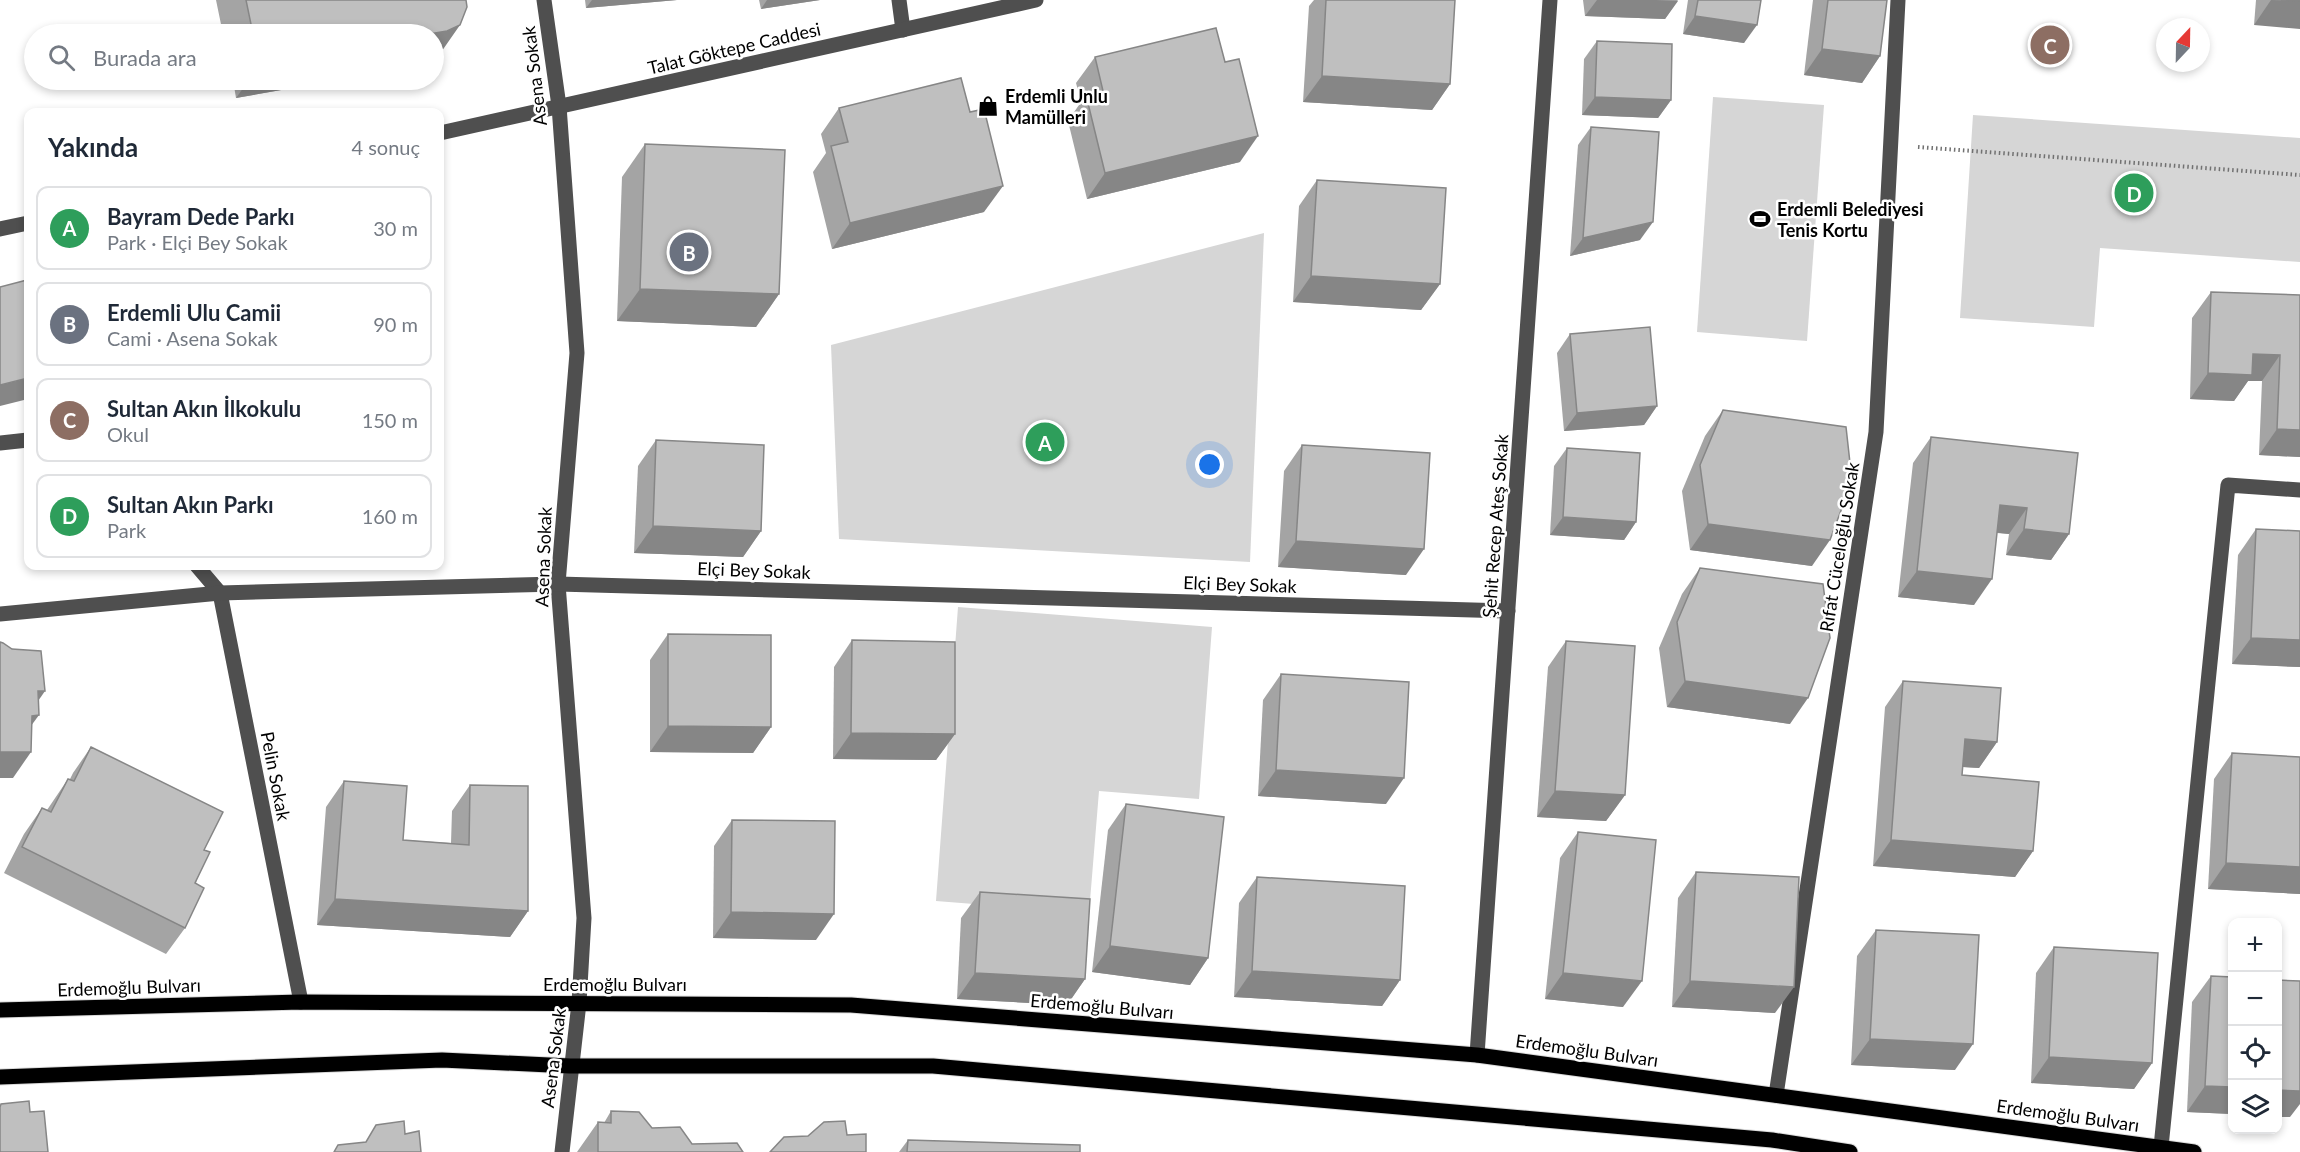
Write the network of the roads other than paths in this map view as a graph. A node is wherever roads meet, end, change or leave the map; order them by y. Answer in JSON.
{"nodes":[{"id":1,"x":544,"y":0,"type":"edge"},
{"id":2,"x":899,"y":0,"type":"edge"},
{"id":3,"x":1036,"y":0,"type":"edge"},
{"id":4,"x":1550,"y":0,"type":"edge"},
{"id":5,"x":1898,"y":0,"type":"edge"},
{"id":6,"x":903,"y":30,"type":"junction"},
{"id":7,"x":559,"y":106,"type":"junction"},
{"id":8,"x":444,"y":133,"type":"edge"},
{"id":9,"x":24,"y":224,"type":"edge"},
{"id":10,"x":0,"y":229,"type":"edge"},
{"id":11,"x":24,"y":440,"type":"edge"},
{"id":12,"x":0,"y":443,"type":"edge"},
{"id":13,"x":2300,"y":490,"type":"edge"},
{"id":14,"x":200,"y":570,"type":"edge"},
{"id":15,"x":558,"y":584,"type":"junction"},
{"id":16,"x":220,"y":593,"type":"junction"},
{"id":17,"x":1508,"y":611,"type":"junction"},
{"id":18,"x":0,"y":614,"type":"edge"},
{"id":19,"x":301,"y":1002,"type":"junction"},
{"id":20,"x":579,"y":1003,"type":"junction"},
{"id":21,"x":0,"y":1010,"type":"edge"},
{"id":22,"x":1477,"y":1055,"type":"junction"},
{"id":23,"x":570,"y":1066,"type":"junction"},
{"id":24,"x":0,"y":1077,"type":"edge"},
{"id":25,"x":1776,"y":1095,"type":"junction"},
{"id":26,"x":2161,"y":1147,"type":"junction"},
{"id":27,"x":562,"y":1152,"type":"edge"},
{"id":28,"x":1850,"y":1152,"type":"edge"},
{"id":29,"x":2194,"y":1152,"type":"edge"}],
"edges":[{"from":1,"to":7,"type":"street","name":"Asena Sokak"},
{"from":2,"to":6,"type":"street"},
{"from":3,"to":6,"type":"street","name":"Talat Göktepe Caddesi"},
{"from":4,"to":17,"type":"street","name":"Şehit Recep Ateş Sokak"},
{"from":5,"to":25,"type":"street","name":"Rıfat Cüceloğlu Sokak"},
{"from":6,"to":7,"type":"street","name":"Talat Göktepe Caddesi"},
{"from":7,"to":8,"type":"street","name":"Talat Göktepe Caddesi"},
{"from":7,"to":15,"type":"street","name":"Asena Sokak"},
{"from":9,"to":10,"type":"street"},
{"from":11,"to":12,"type":"street"},
{"from":13,"to":26,"type":"street"},
{"from":14,"to":16,"type":"street","name":"Pelin Sokak"},
{"from":15,"to":16,"type":"street","name":"Elçi Bey Sokak"},
{"from":15,"to":17,"type":"street","name":"Elçi Bey Sokak"},
{"from":15,"to":20,"type":"street","name":"Asena Sokak"},
{"from":16,"to":18,"type":"street","name":"Elçi Bey Sokak"},
{"from":16,"to":19,"type":"street","name":"Pelin Sokak"},
{"from":17,"to":22,"type":"street","name":"Şehit Recep Ateş Sokak"},
{"from":19,"to":20,"type":"main road","name":"Erdemoğlu Bulvarı"},
{"from":19,"to":21,"type":"main road","name":"Erdemoğlu Bulvarı"},
{"from":20,"to":22,"type":"main road","name":"Erdemoğlu Bulvarı"},
{"from":20,"to":23,"type":"street","name":"Asena Sokak"},
{"from":22,"to":25,"type":"main road","name":"Erdemoğlu Bulvarı"},
{"from":23,"to":24,"type":"main road"},
{"from":23,"to":27,"type":"street","name":"Asena Sokak"},
{"from":23,"to":28,"type":"main road"},
{"from":25,"to":26,"type":"main road","name":"Erdemoğlu Bulvarı"},
{"from":26,"to":29,"type":"main road","name":"Erdemoğlu Bulvarı"}]}
